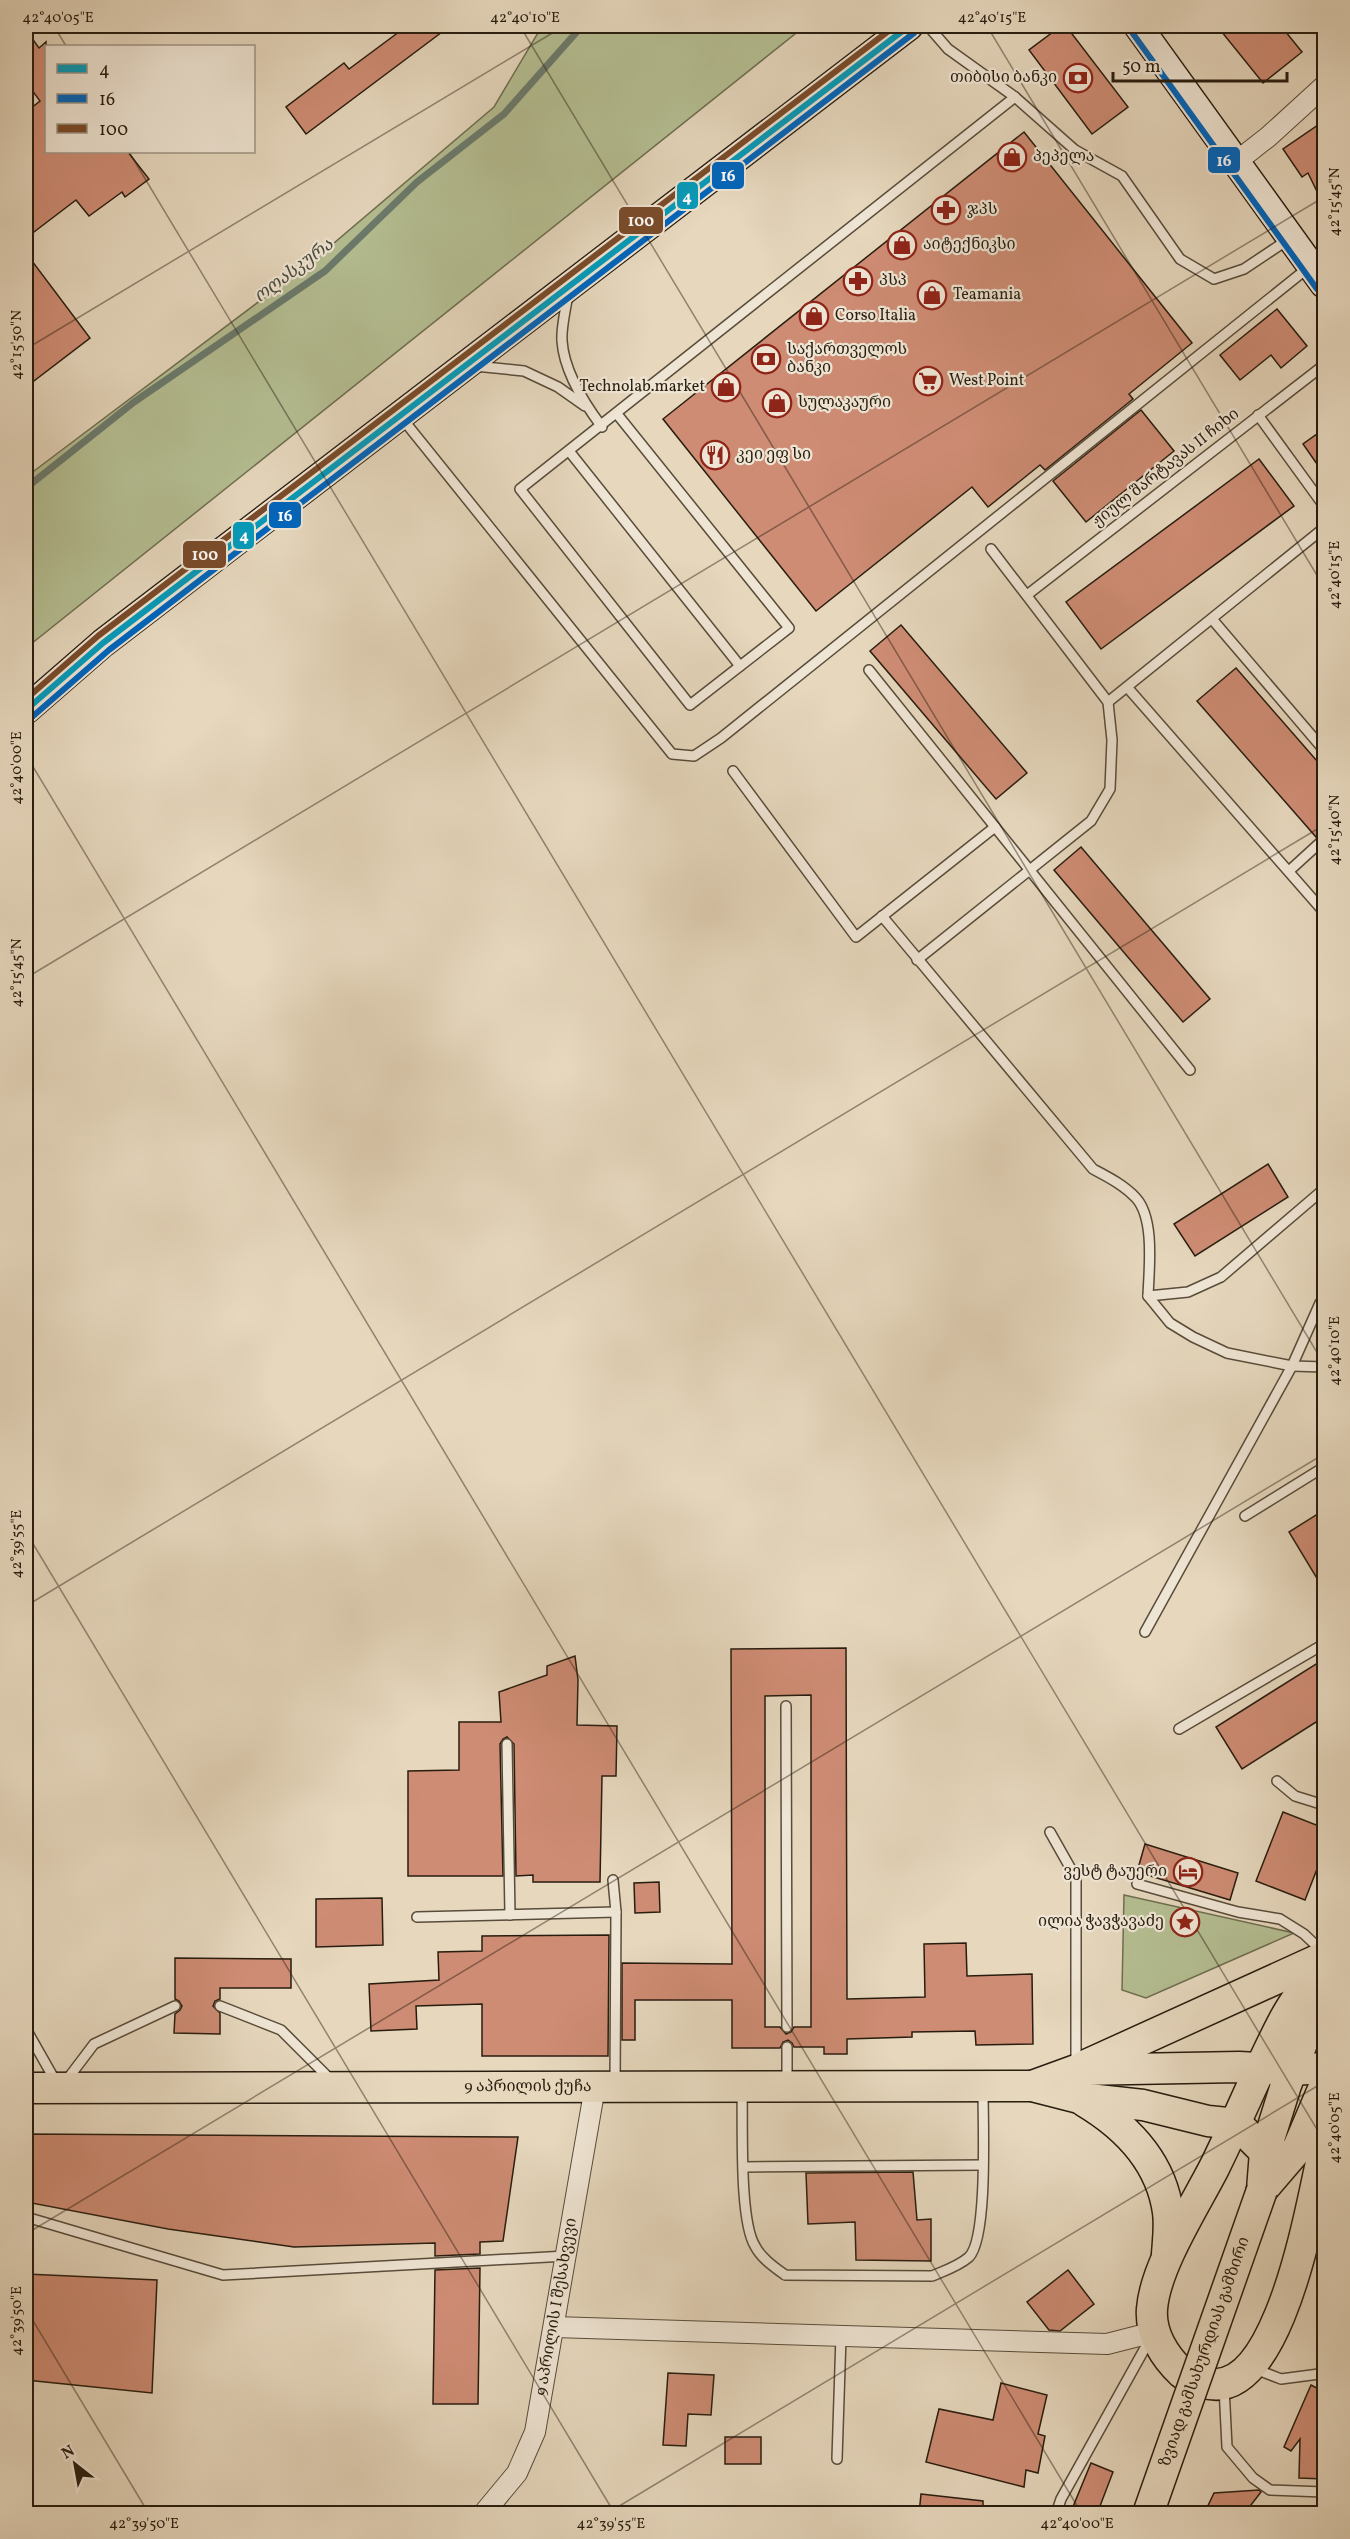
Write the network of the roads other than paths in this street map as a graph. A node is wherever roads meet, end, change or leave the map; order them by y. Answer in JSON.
{"nodes":[{"id":1,"x":909,"y":26,"type":"edge"},
{"id":2,"x":928,"y":26,"type":"edge"},
{"id":3,"x":1138,"y":26,"type":"edge"},
{"id":4,"x":1324,"y":86,"type":"edge"},
{"id":5,"x":1015,"y":97,"type":"junction"},
{"id":6,"x":1236,"y":162,"type":"junction"},
{"id":7,"x":1291,"y":237,"type":"junction"},
{"id":8,"x":1318,"y":275,"type":"edge"},
{"id":9,"x":570,"y":286,"type":"junction"},
{"id":10,"x":465,"y":365,"type":"junction"},
{"id":11,"x":1324,"y":365,"type":"edge"},
{"id":12,"x":585,"y":406,"type":"junction"},
{"id":13,"x":617,"y":414,"type":"junction"},
{"id":14,"x":400,"y":415,"type":"junction"},
{"id":15,"x":1258,"y":415,"type":"junction"},
{"id":16,"x":602,"y":426,"type":"junction"},
{"id":17,"x":569,"y":452,"type":"junction"},
{"id":18,"x":1324,"y":506,"type":"edge"},
{"id":19,"x":1324,"y":528,"type":"edge"},
{"id":20,"x":991,"y":549,"type":"dead end"},
{"id":21,"x":1027,"y":595,"type":"junction"},
{"id":22,"x":1212,"y":619,"type":"junction"},
{"id":23,"x":740,"y":666,"type":"junction"},
{"id":24,"x":868,"y":670,"type":"dead end"},
{"id":25,"x":1127,"y":687,"type":"junction"},
{"id":26,"x":1108,"y":702,"type":"junction"},
{"id":27,"x":26,"y":710,"type":"edge"},
{"id":28,"x":1324,"y":750,"type":"edge"},
{"id":29,"x":733,"y":771,"type":"dead end"},
{"id":30,"x":995,"y":827,"type":"junction"},
{"id":31,"x":1324,"y":839,"type":"edge"},
{"id":32,"x":1030,"y":871,"type":"junction"},
{"id":33,"x":1289,"y":871,"type":"junction"},
{"id":34,"x":1324,"y":912,"type":"edge"},
{"id":35,"x":882,"y":916,"type":"junction"},
{"id":36,"x":917,"y":960,"type":"junction"},
{"id":37,"x":1190,"y":1070,"type":"dead end"},
{"id":38,"x":1324,"y":1189,"type":"edge"},
{"id":39,"x":1148,"y":1296,"type":"junction"},
{"id":40,"x":1324,"y":1299,"type":"edge"},
{"id":41,"x":1292,"y":1366,"type":"junction"},
{"id":42,"x":1324,"y":1367,"type":"edge"},
{"id":43,"x":1324,"y":1467,"type":"edge"},
{"id":44,"x":1245,"y":1516,"type":"dead end"},
{"id":45,"x":1145,"y":1632,"type":"dead end"},
{"id":46,"x":1324,"y":1644,"type":"edge"},
{"id":47,"x":786,"y":1706,"type":"dead end"},
{"id":48,"x":1179,"y":1729,"type":"dead end"},
{"id":49,"x":507,"y":1744,"type":"dead end"},
{"id":50,"x":1277,"y":1781,"type":"dead end"},
{"id":51,"x":1324,"y":1805,"type":"edge"},
{"id":52,"x":1050,"y":1832,"type":"dead end"},
{"id":53,"x":613,"y":1880,"type":"dead end"},
{"id":54,"x":1137,"y":1884,"type":"dead end"},
{"id":55,"x":616,"y":1912,"type":"junction"},
{"id":56,"x":510,"y":1914,"type":"junction"},
{"id":57,"x":417,"y":1917,"type":"dead end"},
{"id":58,"x":1324,"y":1957,"type":"edge"},
{"id":59,"x":1324,"y":1986,"type":"edge"},
{"id":60,"x":175,"y":2006,"type":"dead end"},
{"id":61,"x":220,"y":2006,"type":"dead end"},
{"id":62,"x":787,"y":2027,"type":"dead end"},
{"id":63,"x":26,"y":2029,"type":"edge"},
{"id":64,"x":787,"y":2048,"type":"dead end"},
{"id":65,"x":1262,"y":2068,"type":"junction"},
{"id":66,"x":1324,"y":2068,"type":"edge"},
{"id":67,"x":1292,"y":2070,"type":"junction"},
{"id":68,"x":1077,"y":2084,"type":"junction"},
{"id":69,"x":983,"y":2086,"type":"junction"},
{"id":70,"x":605,"y":2087,"type":"junction"},
{"id":71,"x":742,"y":2087,"type":"junction"},
{"id":72,"x":787,"y":2087,"type":"junction"},
{"id":73,"x":1324,"y":2087,"type":"edge"},
{"id":74,"x":26,"y":2088,"type":"edge"},
{"id":75,"x":60,"y":2088,"type":"junction"},
{"id":76,"x":339,"y":2088,"type":"junction"},
{"id":77,"x":1236,"y":2124,"type":"junction"},
{"id":78,"x":1316,"y":2145,"type":"edge"},
{"id":79,"x":1265,"y":2152,"type":"junction"},
{"id":80,"x":982,"y":2165,"type":"junction"},
{"id":81,"x":744,"y":2167,"type":"junction"},
{"id":82,"x":1262,"y":2190,"type":"junction"},
{"id":83,"x":26,"y":2217,"type":"edge"},
{"id":84,"x":1324,"y":2231,"type":"edge"},
{"id":85,"x":566,"y":2256,"type":"junction"},
{"id":86,"x":1167,"y":2260,"type":"junction"},
{"id":87,"x":1300,"y":2261,"type":"junction"},
{"id":88,"x":554,"y":2327,"type":"junction"},
{"id":89,"x":1154,"y":2332,"type":"junction"},
{"id":90,"x":841,"y":2335,"type":"junction"},
{"id":91,"x":1251,"y":2367,"type":"junction"},
{"id":92,"x":1324,"y":2371,"type":"edge"},
{"id":93,"x":1224,"y":2385,"type":"junction"},
{"id":94,"x":837,"y":2459,"type":"dead end"},
{"id":95,"x":1324,"y":2492,"type":"edge"},
{"id":96,"x":483,"y":2514,"type":"edge"},
{"id":97,"x":1056,"y":2514,"type":"edge"},
{"id":98,"x":1148,"y":2514,"type":"edge"}],
"edges":[{"from":1,"to":9,"type":"main road"},
{"from":2,"to":5,"type":"lane"},
{"from":3,"to":6,"type":"main road"},
{"from":4,"to":6,"type":"street"},
{"from":5,"to":7,"type":"lane"},
{"from":5,"to":13,"type":"lane"},
{"from":6,"to":7,"type":"main road"},
{"from":7,"to":8,"type":"main road"},
{"from":8,"to":14,"type":"lane"},
{"from":9,"to":10,"type":"main road"},
{"from":9,"to":12,"type":"lane"},
{"from":10,"to":12,"type":"lane"},
{"from":10,"to":14,"type":"main road"},
{"from":11,"to":15,"type":"lane","name":"ჟიულ შარტავას II ჩიხი"},
{"from":12,"to":16,"type":"lane"},
{"from":13,"to":16,"type":"lane"},
{"from":13,"to":23,"type":"lane"},
{"from":14,"to":27,"type":"main road"},
{"from":15,"to":18,"type":"lane"},
{"from":15,"to":21,"type":"lane","name":"ჟიულ შარტავას II ჩიხი"},
{"from":16,"to":17,"type":"lane"},
{"from":17,"to":23,"type":"lane"},
{"from":17,"to":23,"type":"lane"},
{"from":19,"to":22,"type":"lane"},
{"from":20,"to":21,"type":"lane"},
{"from":21,"to":26,"type":"lane"},
{"from":22,"to":25,"type":"lane"},
{"from":22,"to":28,"type":"lane"},
{"from":24,"to":30,"type":"lane"},
{"from":25,"to":26,"type":"lane"},
{"from":25,"to":33,"type":"lane"},
{"from":26,"to":32,"type":"lane"},
{"from":29,"to":35,"type":"lane"},
{"from":30,"to":32,"type":"lane"},
{"from":30,"to":35,"type":"lane"},
{"from":31,"to":33,"type":"lane"},
{"from":32,"to":36,"type":"lane"},
{"from":32,"to":37,"type":"lane"},
{"from":33,"to":34,"type":"lane"},
{"from":35,"to":36,"type":"lane"},
{"from":36,"to":39,"type":"lane"},
{"from":38,"to":39,"type":"lane"},
{"from":39,"to":41,"type":"lane"},
{"from":40,"to":41,"type":"lane"},
{"from":41,"to":42,"type":"lane"},
{"from":41,"to":45,"type":"lane"},
{"from":43,"to":44,"type":"lane"},
{"from":46,"to":48,"type":"lane"},
{"from":47,"to":62,"type":"lane"},
{"from":49,"to":56,"type":"lane"},
{"from":50,"to":51,"type":"lane"},
{"from":52,"to":68,"type":"lane"},
{"from":53,"to":55,"type":"lane"},
{"from":54,"to":58,"type":"lane"},
{"from":55,"to":56,"type":"lane"},
{"from":55,"to":70,"type":"lane"},
{"from":56,"to":57,"type":"lane"},
{"from":58,"to":65,"type":"main road"},
{"from":58,"to":68,"type":"main road"},
{"from":59,"to":67,"type":"main road","name":"ზვიად გამსახურდიას გამზირი"},
{"from":60,"to":75,"type":"lane"},
{"from":61,"to":76,"type":"lane"},
{"from":63,"to":75,"type":"lane"},
{"from":64,"to":72,"type":"lane"},
{"from":65,"to":67,"type":"main road"},
{"from":65,"to":68,"type":"main road"},
{"from":65,"to":77,"type":"main road"},
{"from":66,"to":67,"type":"main road"},
{"from":67,"to":79,"type":"main road","name":"ზვიად გამსახურდიას გამზირი"},
{"from":68,"to":69,"type":"main road","name":"9 აპრილის ქუჩა"},
{"from":68,"to":77,"type":"main road"},
{"from":68,"to":86,"type":"main road"},
{"from":69,"to":72,"type":"main road","name":"9 აპრილის ქუჩა"},
{"from":69,"to":80,"type":"lane"},
{"from":70,"to":71,"type":"main road","name":"9 აპრილის ქუჩა"},
{"from":70,"to":76,"type":"main road","name":"9 აპრილის ქუჩა"},
{"from":70,"to":85,"type":"street","name":"9 აპრილის I შესახვევი"},
{"from":71,"to":72,"type":"main road","name":"9 აპრილის ქუჩა"},
{"from":71,"to":81,"type":"lane"},
{"from":73,"to":78,"type":"main road","name":"ზვიად გამსახურდიას გამზირი"},
{"from":74,"to":75,"type":"main road","name":"9 აპრილის ქუჩა"},
{"from":75,"to":76,"type":"main road","name":"9 აპრილის ქუჩა"},
{"from":77,"to":79,"type":"main road"},
{"from":77,"to":86,"type":"main road"},
{"from":78,"to":82,"type":"main road","name":"ზვიად გამსახურდიას გამზირი"},
{"from":78,"to":87,"type":"main road"},
{"from":79,"to":82,"type":"main road","name":"ზვიად გამსახურდიას გამზირი"},
{"from":80,"to":81,"type":"lane"},
{"from":80,"to":81,"type":"lane"},
{"from":82,"to":98,"type":"main road","name":"ზვიად გამსახურდიას გამზირი","bridge":true},
{"from":83,"to":85,"type":"lane"},
{"from":84,"to":87,"type":"main road"},
{"from":85,"to":88,"type":"street","name":"9 აპრილის I შესახვევი"},
{"from":86,"to":89,"type":"main road"},
{"from":87,"to":91,"type":"main road"},
{"from":88,"to":90,"type":"street"},
{"from":88,"to":96,"type":"street","name":"9 აპრილის I შესახვევი"},
{"from":89,"to":90,"type":"street"},
{"from":89,"to":93,"type":"main road"},
{"from":89,"to":97,"type":"lane"},
{"from":90,"to":94,"type":"lane"},
{"from":91,"to":92,"type":"lane"},
{"from":91,"to":93,"type":"main road"},
{"from":93,"to":95,"type":"lane"}]}
